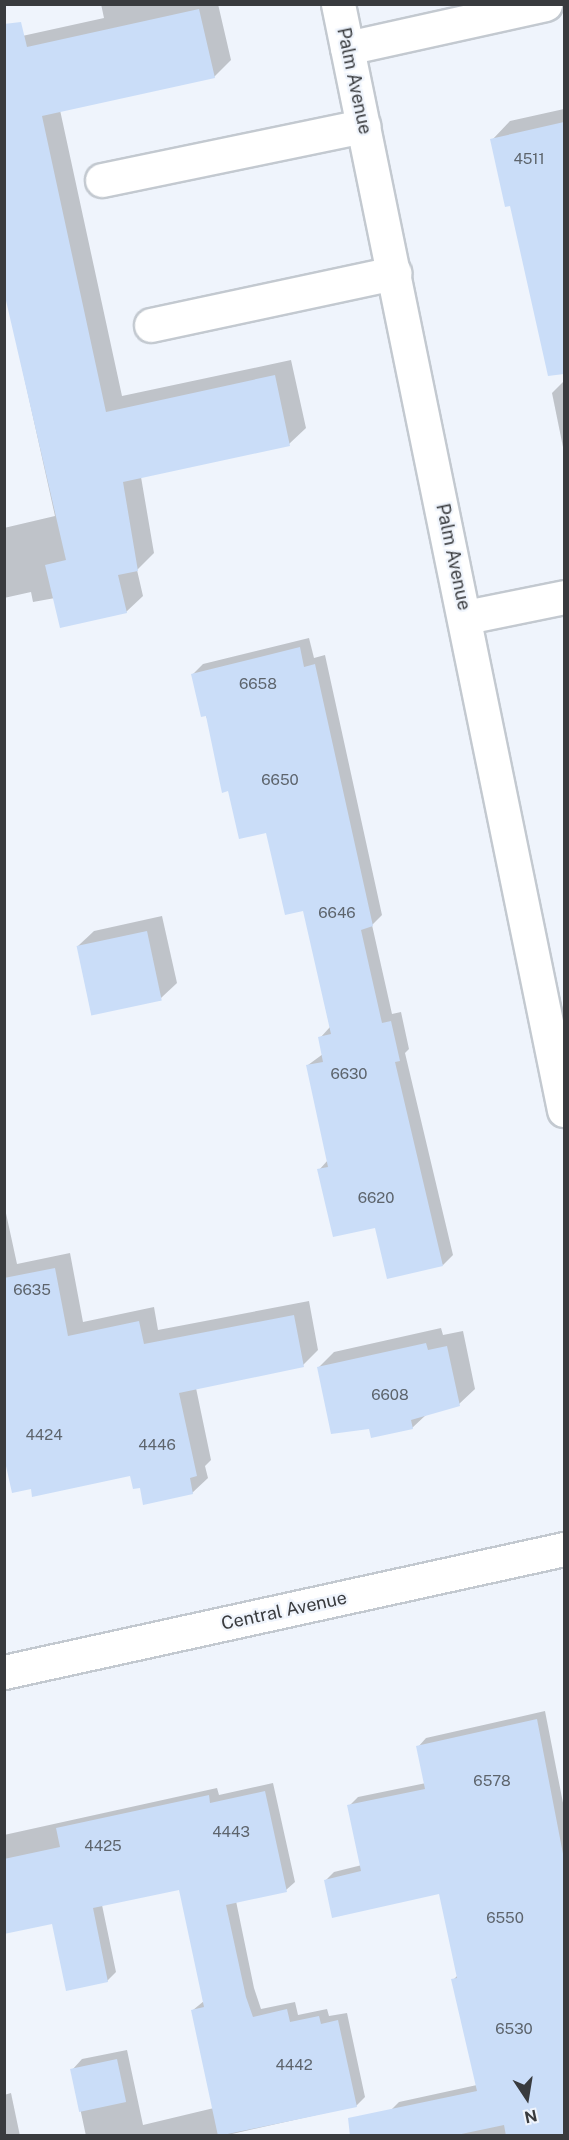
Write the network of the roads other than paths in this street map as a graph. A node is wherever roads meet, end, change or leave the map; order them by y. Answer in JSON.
{"nodes":[{"id":1,"x":338,"y":4,"type":"edge"},
{"id":2,"x":545,"y":4,"type":"edge"},
{"id":3,"x":346,"y":48,"type":"junction"},
{"id":4,"x":363,"y":126,"type":"junction"},
{"id":5,"x":102,"y":180,"type":"dead end"},
{"id":6,"x":394,"y":273,"type":"junction"},
{"id":7,"x":151,"y":325,"type":"dead end"},
{"id":8,"x":564,"y":597,"type":"edge"},
{"id":9,"x":466,"y":617,"type":"junction"},
{"id":10,"x":564,"y":1110,"type":"edge"},
{"id":11,"x":564,"y":1549,"type":"edge"},
{"id":12,"x":4,"y":1672,"type":"edge"}],
"edges":[{"from":1,"to":3,"type":"street","name":"Palm Avenue"},
{"from":2,"to":3,"type":"street"},
{"from":3,"to":4,"type":"street","name":"Palm Avenue"},
{"from":4,"to":5,"type":"street"},
{"from":4,"to":6,"type":"street","name":"Palm Avenue"},
{"from":6,"to":7,"type":"street"},
{"from":6,"to":9,"type":"street","name":"Palm Avenue"},
{"from":8,"to":9,"type":"street"},
{"from":9,"to":10,"type":"street","name":"Palm Avenue"},
{"from":11,"to":12,"type":"street","name":"Central Avenue"}]}
